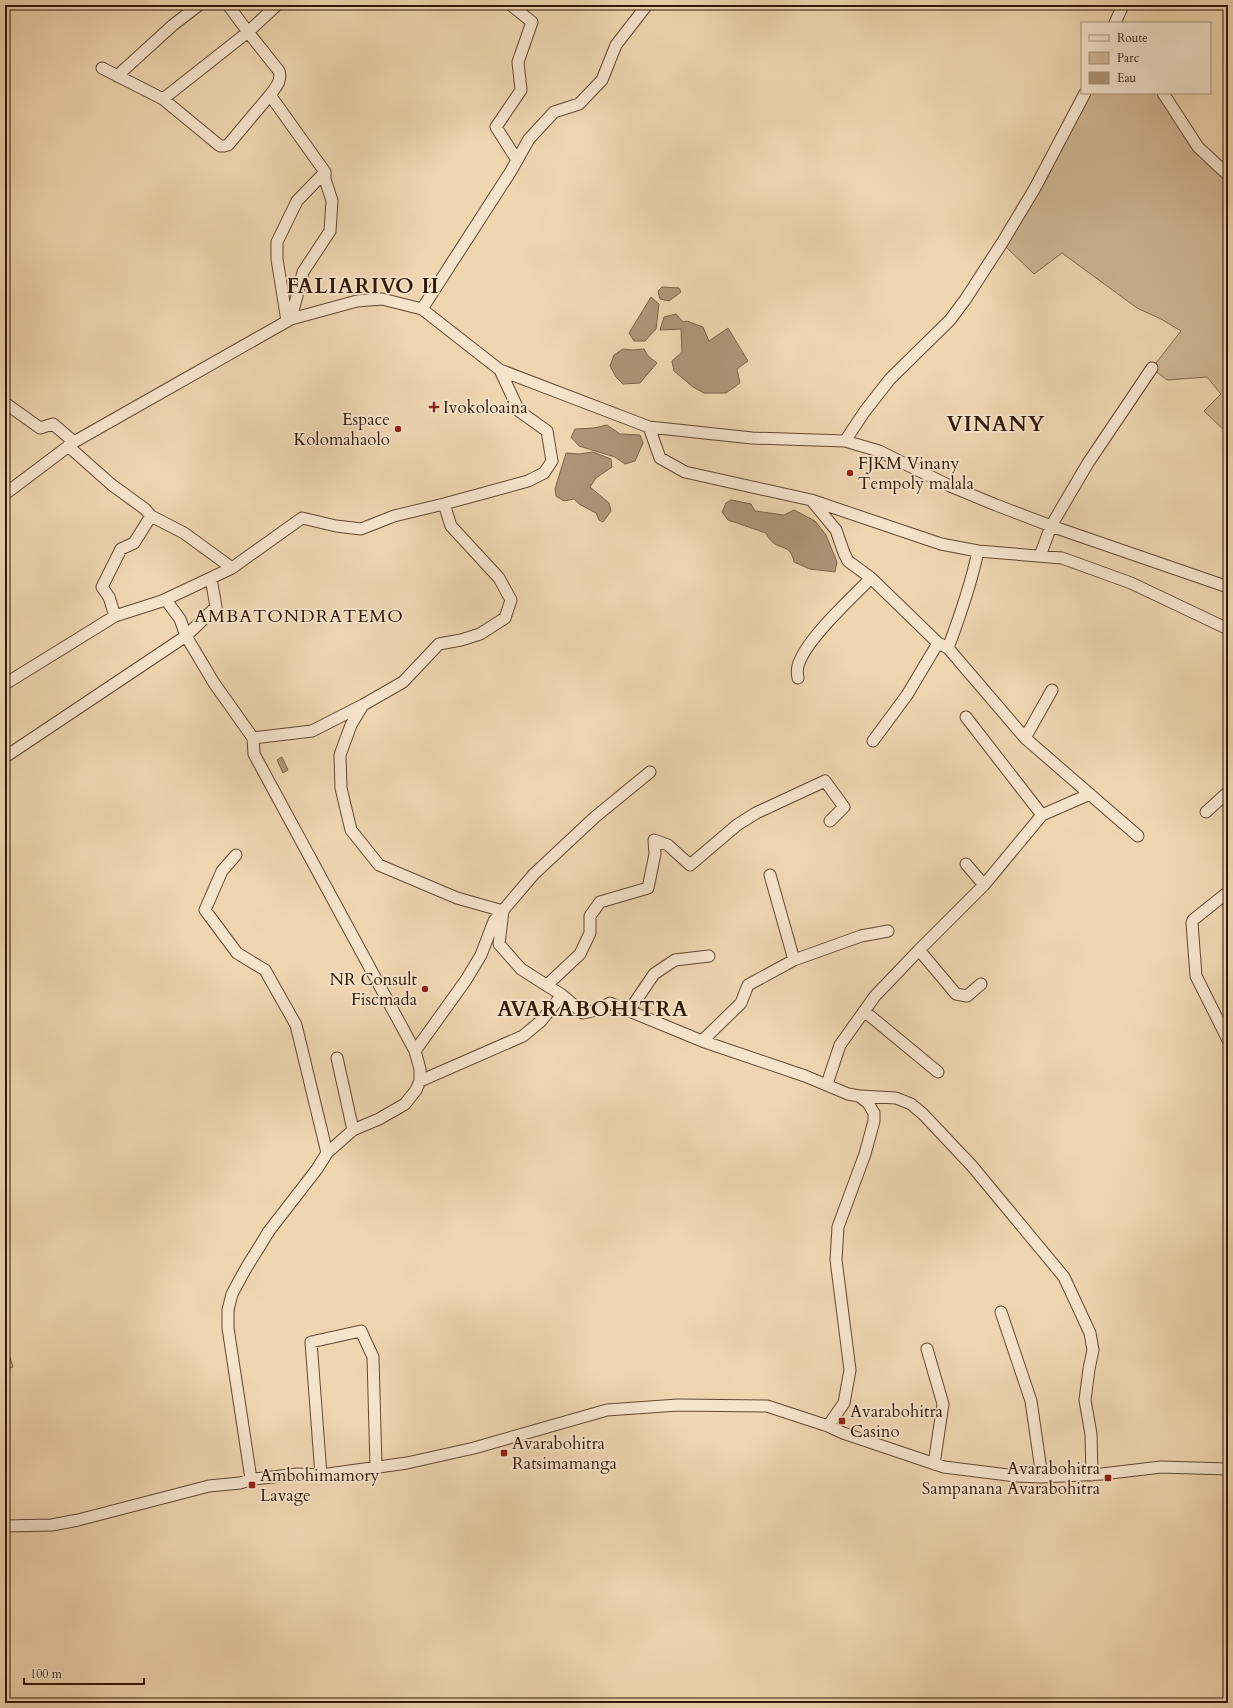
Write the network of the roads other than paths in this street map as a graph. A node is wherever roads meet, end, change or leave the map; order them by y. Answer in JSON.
{"nodes":[{"id":1,"x":199,"y":5,"type":"edge"},
{"id":2,"x":228,"y":5,"type":"edge"},
{"id":3,"x":277,"y":5,"type":"edge"},
{"id":4,"x":511,"y":5,"type":"edge"},
{"id":5,"x":647,"y":5,"type":"edge"},
{"id":6,"x":1123,"y":5,"type":"edge"},
{"id":7,"x":1115,"y":22,"type":"edge"},
{"id":8,"x":248,"y":32,"type":"junction"},
{"id":9,"x":102,"y":68,"type":"dead end"},
{"id":10,"x":117,"y":76,"type":"junction"},
{"id":11,"x":1084,"y":94,"type":"edge"},
{"id":12,"x":1164,"y":94,"type":"edge"},
{"id":13,"x":270,"y":95,"type":"junction"},
{"id":14,"x":163,"y":99,"type":"junction"},
{"id":15,"x":517,"y":160,"type":"junction"},
{"id":16,"x":325,"y":172,"type":"junction"},
{"id":17,"x":1228,"y":175,"type":"edge"},
{"id":18,"x":422,"y":310,"type":"junction"},
{"id":19,"x":289,"y":320,"type":"junction"},
{"id":20,"x":1152,"y":368,"type":"dead end"},
{"id":21,"x":500,"y":370,"type":"junction"},
{"id":22,"x":5,"y":403,"type":"edge"},
{"id":23,"x":649,"y":427,"type":"junction"},
{"id":24,"x":845,"y":441,"type":"junction"},
{"id":25,"x":71,"y":444,"type":"junction"},
{"id":26,"x":5,"y":494,"type":"edge"},
{"id":27,"x":811,"y":500,"type":"junction"},
{"id":28,"x":444,"y":504,"type":"junction"},
{"id":29,"x":151,"y":516,"type":"junction"},
{"id":30,"x":1051,"y":526,"type":"junction"},
{"id":31,"x":978,"y":551,"type":"junction"},
{"id":32,"x":1040,"y":556,"type":"junction"},
{"id":33,"x":232,"y":568,"type":"junction"},
{"id":34,"x":210,"y":578,"type":"junction"},
{"id":35,"x":871,"y":578,"type":"junction"},
{"id":36,"x":1228,"y":587,"type":"edge"},
{"id":37,"x":166,"y":600,"type":"junction"},
{"id":38,"x":115,"y":616,"type":"junction"},
{"id":39,"x":1228,"y":629,"type":"edge"},
{"id":40,"x":186,"y":636,"type":"junction"},
{"id":41,"x":943,"y":645,"type":"junction"},
{"id":42,"x":798,"y":678,"type":"dead end"},
{"id":43,"x":5,"y":684,"type":"edge"},
{"id":44,"x":1052,"y":690,"type":"dead end"},
{"id":45,"x":363,"y":705,"type":"junction"},
{"id":46,"x":966,"y":717,"type":"dead end"},
{"id":47,"x":253,"y":738,"type":"junction"},
{"id":48,"x":1025,"y":738,"type":"junction"},
{"id":49,"x":873,"y":741,"type":"dead end"},
{"id":50,"x":5,"y":757,"type":"edge"},
{"id":51,"x":650,"y":772,"type":"dead end"},
{"id":52,"x":1228,"y":792,"type":"edge"},
{"id":53,"x":1090,"y":794,"type":"junction"},
{"id":54,"x":1206,"y":812,"type":"dead end"},
{"id":55,"x":1042,"y":815,"type":"junction"},
{"id":56,"x":830,"y":821,"type":"dead end"},
{"id":57,"x":1138,"y":836,"type":"dead end"},
{"id":58,"x":236,"y":855,"type":"dead end"},
{"id":59,"x":966,"y":864,"type":"dead end"},
{"id":60,"x":770,"y":875,"type":"dead end"},
{"id":61,"x":984,"y":885,"type":"junction"},
{"id":62,"x":1228,"y":892,"type":"edge"},
{"id":63,"x":503,"y":911,"type":"junction"},
{"id":64,"x":888,"y":931,"type":"dead end"},
{"id":65,"x":918,"y":950,"type":"junction"},
{"id":66,"x":709,"y":956,"type":"dead end"},
{"id":67,"x":794,"y":960,"type":"junction"},
{"id":68,"x":981,"y":984,"type":"dead end"},
{"id":69,"x":547,"y":985,"type":"junction"},
{"id":70,"x":562,"y":995,"type":"junction"},
{"id":71,"x":629,"y":1011,"type":"junction"},
{"id":72,"x":864,"y":1011,"type":"junction"},
{"id":73,"x":1228,"y":1040,"type":"edge"},
{"id":74,"x":702,"y":1042,"type":"junction"},
{"id":75,"x":415,"y":1051,"type":"junction"},
{"id":76,"x":337,"y":1058,"type":"dead end"},
{"id":77,"x":938,"y":1072,"type":"dead end"},
{"id":78,"x":420,"y":1080,"type":"junction"},
{"id":79,"x":827,"y":1084,"type":"junction"},
{"id":80,"x":859,"y":1096,"type":"junction"},
{"id":81,"x":353,"y":1130,"type":"junction"},
{"id":82,"x":327,"y":1153,"type":"junction"},
{"id":83,"x":1001,"y":1312,"type":"dead end"},
{"id":84,"x":927,"y":1349,"type":"dead end"},
{"id":85,"x":828,"y":1426,"type":"junction"},
{"id":86,"x":934,"y":1464,"type":"junction"},
{"id":87,"x":376,"y":1467,"type":"junction"},
{"id":88,"x":1228,"y":1469,"type":"edge"},
{"id":89,"x":321,"y":1475,"type":"junction"},
{"id":90,"x":1092,"y":1475,"type":"junction"},
{"id":91,"x":1042,"y":1477,"type":"junction"},
{"id":92,"x":251,"y":1479,"type":"junction"},
{"id":93,"x":5,"y":1526,"type":"edge"}],
"edges":[{"from":1,"to":10,"type":"street"},
{"from":2,"to":8,"type":"street"},
{"from":3,"to":8,"type":"street"},
{"from":4,"to":15,"type":"street"},
{"from":5,"to":15,"type":"street"},
{"from":6,"to":7,"type":"street"},
{"from":8,"to":13,"type":"street"},
{"from":8,"to":14,"type":"street"},
{"from":9,"to":10,"type":"street"},
{"from":10,"to":14,"type":"street"},
{"from":11,"to":24,"type":"street"},
{"from":12,"to":17,"type":"street"},
{"from":13,"to":14,"type":"street"},
{"from":13,"to":16,"type":"street"},
{"from":15,"to":18,"type":"street"},
{"from":16,"to":19,"type":"street"},
{"from":16,"to":19,"type":"street"},
{"from":18,"to":19,"type":"street"},
{"from":18,"to":21,"type":"street"},
{"from":19,"to":25,"type":"street"},
{"from":20,"to":30,"type":"street"},
{"from":21,"to":23,"type":"street"},
{"from":21,"to":28,"type":"street"},
{"from":22,"to":25,"type":"street"},
{"from":23,"to":24,"type":"street"},
{"from":23,"to":27,"type":"street"},
{"from":24,"to":30,"type":"street"},
{"from":25,"to":26,"type":"street"},
{"from":25,"to":29,"type":"street"},
{"from":27,"to":31,"type":"street"},
{"from":27,"to":35,"type":"street"},
{"from":28,"to":33,"type":"street"},
{"from":28,"to":45,"type":"street"},
{"from":29,"to":33,"type":"street"},
{"from":29,"to":38,"type":"street"},
{"from":30,"to":32,"type":"street"},
{"from":30,"to":36,"type":"street"},
{"from":31,"to":32,"type":"street"},
{"from":31,"to":41,"type":"street"},
{"from":32,"to":39,"type":"street"},
{"from":33,"to":34,"type":"street"},
{"from":34,"to":37,"type":"street"},
{"from":34,"to":40,"type":"street"},
{"from":35,"to":41,"type":"street"},
{"from":35,"to":42,"type":"street"},
{"from":37,"to":38,"type":"street"},
{"from":37,"to":40,"type":"street"},
{"from":38,"to":43,"type":"street"},
{"from":40,"to":47,"type":"street"},
{"from":40,"to":50,"type":"street"},
{"from":41,"to":48,"type":"street"},
{"from":41,"to":49,"type":"street"},
{"from":44,"to":48,"type":"street"},
{"from":45,"to":47,"type":"street"},
{"from":45,"to":63,"type":"street"},
{"from":46,"to":55,"type":"street"},
{"from":47,"to":75,"type":"street"},
{"from":48,"to":53,"type":"street"},
{"from":51,"to":63,"type":"street"},
{"from":52,"to":54,"type":"street"},
{"from":53,"to":55,"type":"street"},
{"from":53,"to":57,"type":"street"},
{"from":55,"to":61,"type":"street"},
{"from":56,"to":69,"type":"street"},
{"from":58,"to":82,"type":"street"},
{"from":59,"to":61,"type":"street"},
{"from":60,"to":67,"type":"street"},
{"from":61,"to":65,"type":"street"},
{"from":62,"to":73,"type":"street"},
{"from":63,"to":69,"type":"street"},
{"from":63,"to":75,"type":"street"},
{"from":64,"to":67,"type":"street"},
{"from":65,"to":68,"type":"street"},
{"from":65,"to":72,"type":"street"},
{"from":66,"to":71,"type":"street"},
{"from":67,"to":74,"type":"street"},
{"from":69,"to":70,"type":"street"},
{"from":70,"to":71,"type":"street"},
{"from":70,"to":78,"type":"street"},
{"from":71,"to":74,"type":"street"},
{"from":72,"to":77,"type":"street"},
{"from":72,"to":79,"type":"street"},
{"from":74,"to":79,"type":"street"},
{"from":75,"to":78,"type":"street"},
{"from":76,"to":81,"type":"street"},
{"from":78,"to":81,"type":"street"},
{"from":79,"to":80,"type":"street"},
{"from":80,"to":85,"type":"street"},
{"from":80,"to":90,"type":"street"},
{"from":81,"to":82,"type":"street"},
{"from":82,"to":92,"type":"street"},
{"from":83,"to":91,"type":"street"},
{"from":84,"to":86,"type":"street"},
{"from":85,"to":86,"type":"street"},
{"from":85,"to":87,"type":"street"},
{"from":86,"to":91,"type":"street"},
{"from":87,"to":89,"type":"street"},
{"from":87,"to":89,"type":"street"},
{"from":88,"to":90,"type":"street"},
{"from":89,"to":92,"type":"street"},
{"from":90,"to":91,"type":"street"},
{"from":92,"to":93,"type":"street"}]}
